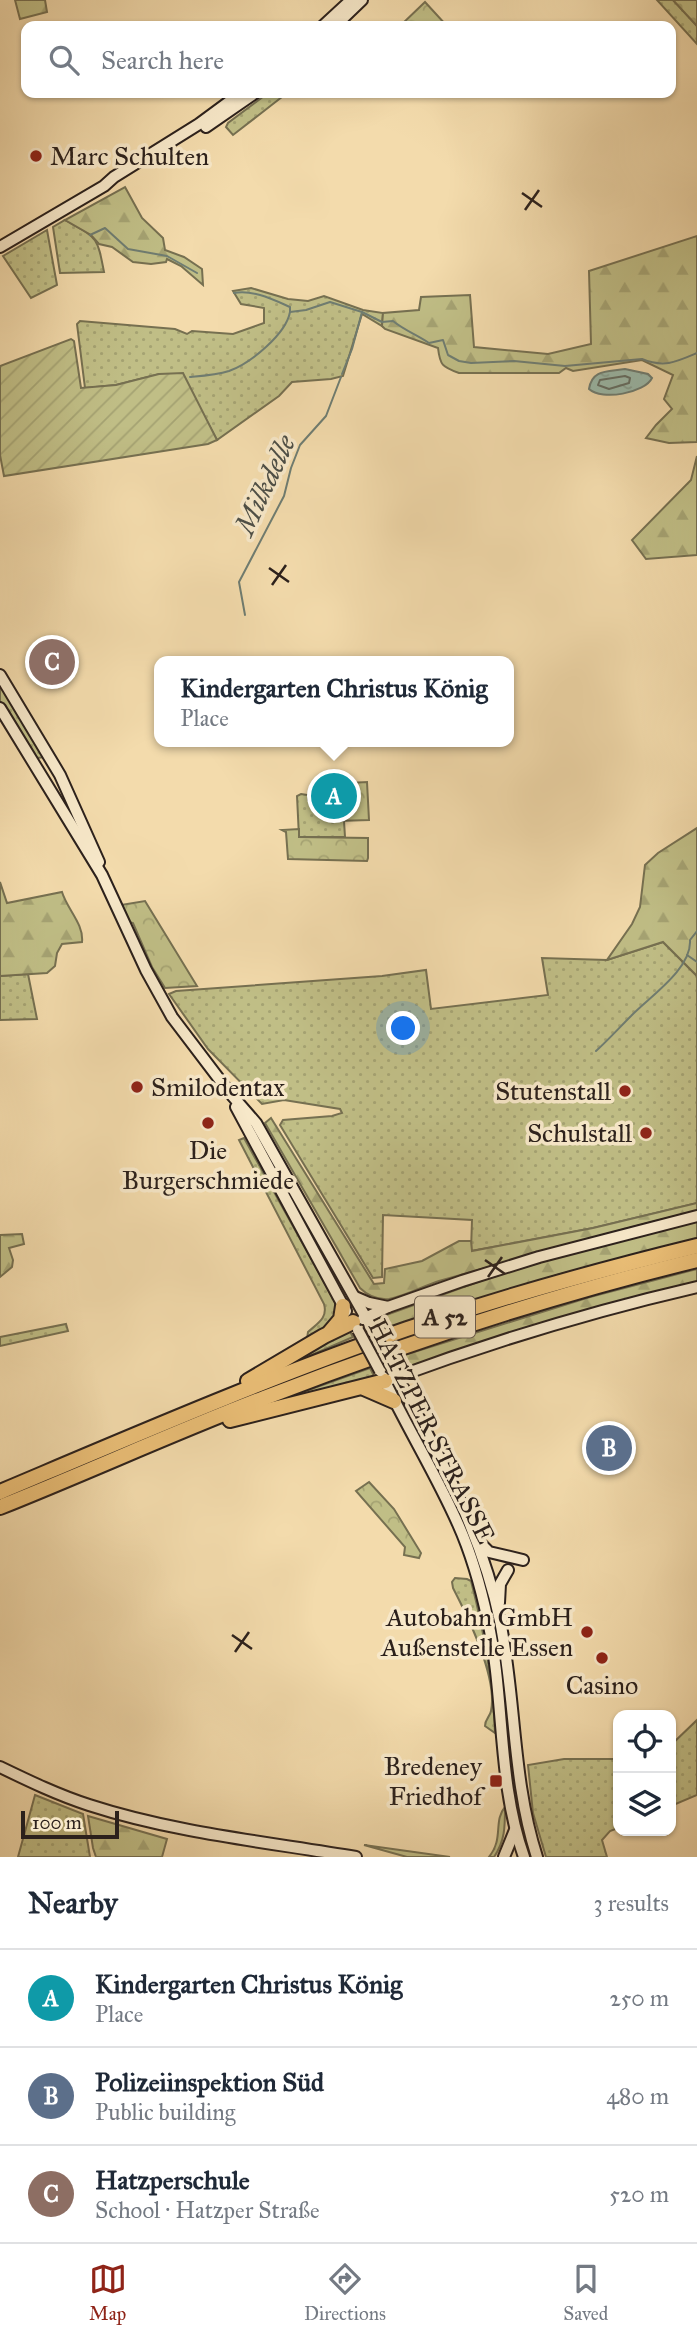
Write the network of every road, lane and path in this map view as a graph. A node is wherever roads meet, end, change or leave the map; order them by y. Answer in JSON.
{"nodes":[{"id":1,"x":351,"y":0,"type":"edge"},
{"id":2,"x":362,"y":0,"type":"edge"},
{"id":3,"x":328,"y":21,"type":"edge"},
{"id":4,"x":339,"y":21,"type":"edge"},
{"id":5,"x":234,"y":98,"type":"edge"},
{"id":6,"x":248,"y":98,"type":"edge"},
{"id":7,"x":104,"y":186,"type":"junction"},
{"id":8,"x":0,"y":247,"type":"edge"},
{"id":9,"x":0,"y":676,"type":"edge"},
{"id":10,"x":0,"y":708,"type":"edge"},
{"id":11,"x":102,"y":875,"type":"junction"},
{"id":12,"x":229,"y":1092,"type":"junction"},
{"id":13,"x":697,"y":1216,"type":"edge"},
{"id":14,"x":697,"y":1246,"type":"edge"},
{"id":15,"x":697,"y":1260,"type":"edge"},
{"id":16,"x":697,"y":1287,"type":"edge"},
{"id":17,"x":355,"y":1297,"type":"junction"},
{"id":18,"x":343,"y":1306,"type":"junction"},
{"id":19,"x":388,"y":1307,"type":"junction"},
{"id":20,"x":362,"y":1324,"type":"junction"},
{"id":21,"x":324,"y":1336,"type":"junction"},
{"id":22,"x":417,"y":1369,"type":"junction"},
{"id":23,"x":389,"y":1374,"type":"junction"},
{"id":24,"x":364,"y":1388,"type":"junction"},
{"id":25,"x":401,"y":1397,"type":"junction"},
{"id":26,"x":200,"y":1409,"type":"junction"},
{"id":27,"x":174,"y":1435,"type":"junction"},
{"id":28,"x":0,"y":1492,"type":"edge"},
{"id":29,"x":0,"y":1507,"type":"edge"},
{"id":30,"x":475,"y":1539,"type":"junction"},
{"id":31,"x":523,"y":1560,"type":"dead end"},
{"id":32,"x":508,"y":1570,"type":"dead end"},
{"id":33,"x":500,"y":1619,"type":"junction"},
{"id":34,"x":0,"y":1767,"type":"edge"},
{"id":35,"x":515,"y":1830,"type":"junction"},
{"id":36,"x":356,"y":1857,"type":"edge"},
{"id":37,"x":504,"y":1857,"type":"edge"},
{"id":38,"x":524,"y":1857,"type":"edge"},
{"id":39,"x":537,"y":1857,"type":"edge"}],
"edges":[{"from":1,"to":3,"type":"main road"},
{"from":2,"to":4,"type":"main road"},
{"from":5,"to":7,"type":"main road"},
{"from":6,"to":7,"type":"main road"},
{"from":7,"to":8,"type":"main road"},
{"from":9,"to":11,"type":"main road","name":"HATZPER STRASSE"},
{"from":10,"to":11,"type":"main road","name":"HATZPER STRASSE"},
{"from":11,"to":12,"type":"main road","name":"HATZPER STRASSE"},
{"from":12,"to":17,"type":"main road","name":"HATZPER STRASSE"},
{"from":12,"to":18,"type":"main road","name":"HATZPER STRASSE"},
{"from":13,"to":19,"type":"main road"},
{"from":14,"to":26,"type":"highway","number":"A 52"},
{"from":15,"to":27,"type":"highway","number":"A 52"},
{"from":16,"to":22,"type":"main road"},
{"from":17,"to":19,"type":"main road"},
{"from":17,"to":20,"type":"main road","name":"HATZPER STRASSE"},
{"from":18,"to":20,"type":"main road","name":"HATZPER STRASSE"},
{"from":18,"to":21,"type":"highway"},
{"from":19,"to":20,"type":"main road"},
{"from":20,"to":21,"type":"highway"},
{"from":20,"to":23,"type":"main road","name":"HATZPER STRASSE","bridge":true},
{"from":21,"to":26,"type":"highway"},
{"from":22,"to":23,"type":"main road"},
{"from":22,"to":25,"type":"main road"},
{"from":23,"to":24,"type":"highway"},
{"from":23,"to":25,"type":"main road","name":"HATZPER STRASSE"},
{"from":24,"to":25,"type":"highway"},
{"from":24,"to":27,"type":"highway"},
{"from":25,"to":30,"type":"main road","name":"HATZPER STRASSE"},
{"from":25,"to":35,"type":"main road","name":"HATZPER STRASSE"},
{"from":26,"to":28,"type":"highway","number":"A 52"},
{"from":27,"to":29,"type":"highway","number":"A 52"},
{"from":30,"to":31,"type":"main road"},
{"from":30,"to":33,"type":"main road","name":"HATZPER STRASSE"},
{"from":32,"to":33,"type":"main road"},
{"from":33,"to":39,"type":"main road","name":"HATZPER STRASSE"},
{"from":34,"to":36,"type":"main road"},
{"from":35,"to":37,"type":"main road"},
{"from":35,"to":38,"type":"main road","name":"HATZPER STRASSE"}]}
